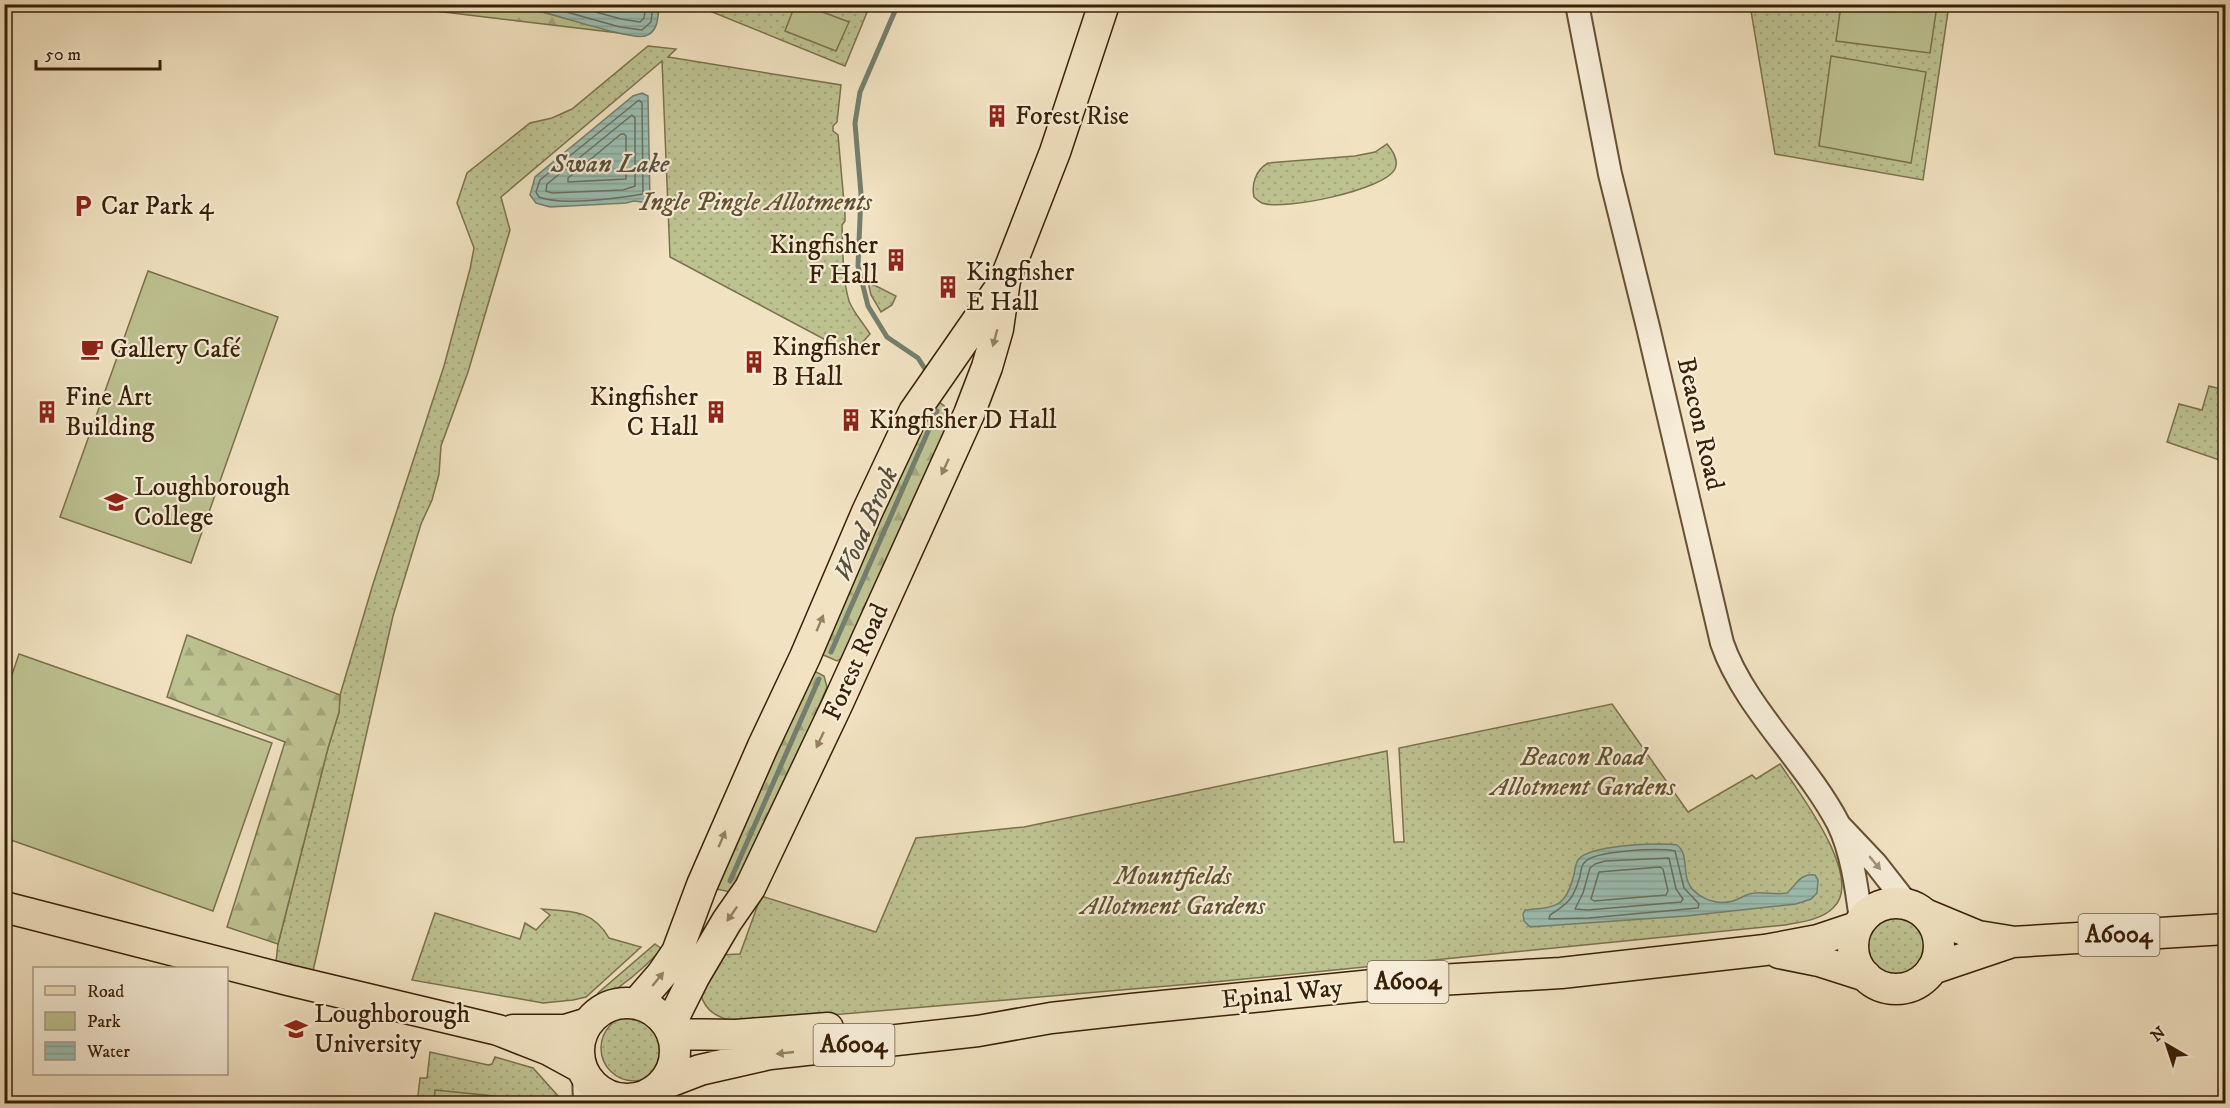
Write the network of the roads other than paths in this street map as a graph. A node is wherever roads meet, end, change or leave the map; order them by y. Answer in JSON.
{"nodes":[{"id":1,"x":1104,"y":4,"type":"edge"},
{"id":2,"x":1578,"y":4,"type":"edge"},
{"id":3,"x":1005,"y":280,"type":"junction"},
{"id":4,"x":928,"y":393,"type":"junction"},
{"id":5,"x":969,"y":414,"type":"junction"},
{"id":6,"x":806,"y":657,"type":"junction"},
{"id":7,"x":849,"y":676,"type":"junction"},
{"id":8,"x":1839,"y":825,"type":"junction"},
{"id":9,"x":4,"y":907,"type":"edge"},
{"id":10,"x":1916,"y":909,"type":"junction"},
{"id":11,"x":1859,"y":924,"type":"junction"},
{"id":12,"x":2226,"y":929,"type":"edge"},
{"id":13,"x":2012,"y":942,"type":"junction"},
{"id":14,"x":1765,"y":950,"type":"junction"},
{"id":15,"x":1932,"y":969,"type":"junction"},
{"id":16,"x":1866,"y":976,"type":"junction"},
{"id":17,"x":636,"y":1004,"type":"junction"},
{"id":18,"x":1051,"y":1018,"type":"junction"},
{"id":19,"x":588,"y":1023,"type":"junction"},
{"id":20,"x":498,"y":1030,"type":"junction"},
{"id":21,"x":671,"y":1030,"type":"junction"},
{"id":22,"x":583,"y":1071,"type":"junction"},
{"id":23,"x":642,"y":1096,"type":"edge"},
{"id":24,"x":585,"y":1104,"type":"edge"}],
"edges":[{"from":1,"to":3,"type":"main road","name":"Forest Road"},
{"from":2,"to":8,"type":"street","name":"Beacon Road"},
{"from":3,"to":4,"type":"main road","name":"Forest Road"},
{"from":3,"to":5,"type":"main road","name":"Forest Road","one_way":true},
{"from":4,"to":5,"type":"main road"},
{"from":6,"to":4,"type":"main road","name":"Forest Road","one_way":true},
{"from":5,"to":7,"type":"main road","name":"Forest Road","one_way":true},
{"from":6,"to":7,"type":"main road"},
{"from":17,"to":6,"type":"main road","name":"Forest Road","one_way":true},
{"from":7,"to":21,"type":"main road","name":"Forest Road","one_way":true},
{"from":8,"to":10,"type":"street","name":"Beacon Road","one_way":true},
{"from":8,"to":11,"type":"street","name":"Beacon Road"},
{"from":9,"to":20,"type":"main road","number":"A6004"},
{"from":10,"to":11,"type":"main road"},
{"from":10,"to":13,"type":"main road","number":"A6004"},
{"from":10,"to":15,"type":"main road"},
{"from":11,"to":14,"type":"main road","name":"Epinal Way","number":"A6004"},
{"from":11,"to":16,"type":"main road"},
{"from":12,"to":13,"type":"main road","number":"A6004"},
{"from":13,"to":15,"type":"main road","number":"A6004"},
{"from":14,"to":16,"type":"main road","name":"Epinal Way","number":"A6004"},
{"from":14,"to":18,"type":"main road","name":"Epinal Way","number":"A6004"},
{"from":15,"to":16,"type":"main road"},
{"from":17,"to":19,"type":"main road","number":"A6004"},
{"from":17,"to":21,"type":"main road"},
{"from":18,"to":21,"type":"main road","name":"Epinal Way","number":"A6004"},
{"from":18,"to":23,"type":"main road","name":"Epinal Way","number":"A6004","one_way":true},
{"from":19,"to":20,"type":"main road","number":"A6004"},
{"from":19,"to":22,"type":"main road"},
{"from":20,"to":22,"type":"main road","number":"A6004"},
{"from":21,"to":23,"type":"main road"},
{"from":22,"to":23,"type":"main road","number":"A6004"},
{"from":22,"to":24,"type":"street"}]}
